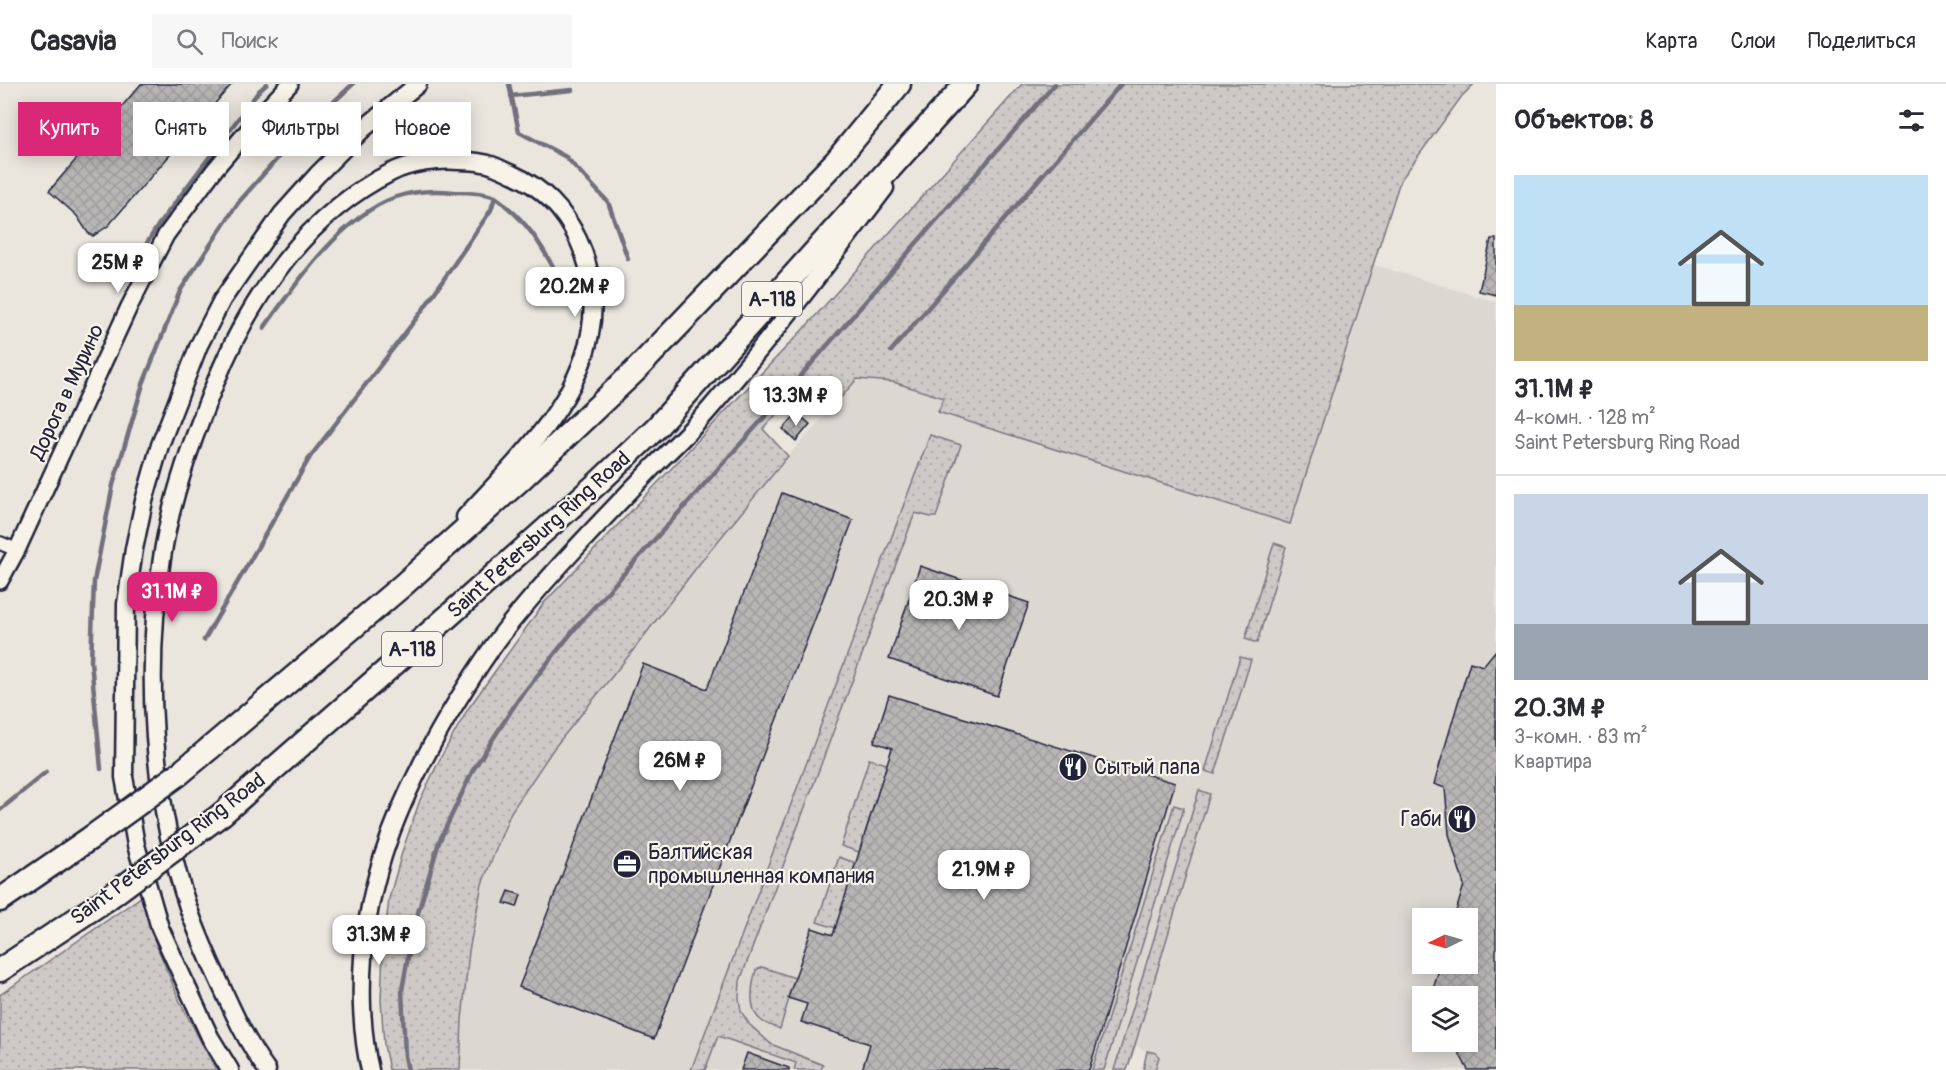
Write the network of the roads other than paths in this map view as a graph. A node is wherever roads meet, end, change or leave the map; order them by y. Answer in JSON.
{"nodes":[{"id":1,"x":290,"y":84,"type":"edge"},
{"id":2,"x":418,"y":84,"type":"edge"},
{"id":3,"x":900,"y":84,"type":"edge"},
{"id":4,"x":966,"y":84,"type":"edge"},
{"id":5,"x":941,"y":113,"type":"junction"},
{"id":6,"x":0,"y":543,"type":"edge"},
{"id":7,"x":17,"y":550,"type":"junction"},
{"id":8,"x":0,"y":580,"type":"edge"},
{"id":9,"x":403,"y":585,"type":"junction"},
{"id":10,"x":0,"y":900,"type":"edge"},
{"id":11,"x":0,"y":970,"type":"edge"},
{"id":12,"x":230,"y":1070,"type":"edge"},
{"id":13,"x":267,"y":1070,"type":"edge"},
{"id":14,"x":370,"y":1070,"type":"edge"}],
"edges":[{"from":1,"to":7,"type":"street","name":"Дорога в Мурино"},
{"from":2,"to":12,"type":"main road"},
{"from":3,"to":9,"type":"highway","number":"А-118"},
{"from":4,"to":5,"type":"highway","name":"Saint Petersburg Ring Road","number":"А-118"},
{"from":5,"to":11,"type":"highway","name":"Saint Petersburg Ring Road","number":"А-118","bridge":true},
{"from":5,"to":14,"type":"main road"},
{"from":6,"to":7,"type":"street"},
{"from":7,"to":8,"type":"street","name":"Дорога в Мурино"},
{"from":9,"to":10,"type":"highway","number":"А-118","bridge":true},
{"from":9,"to":13,"type":"main road"}]}
